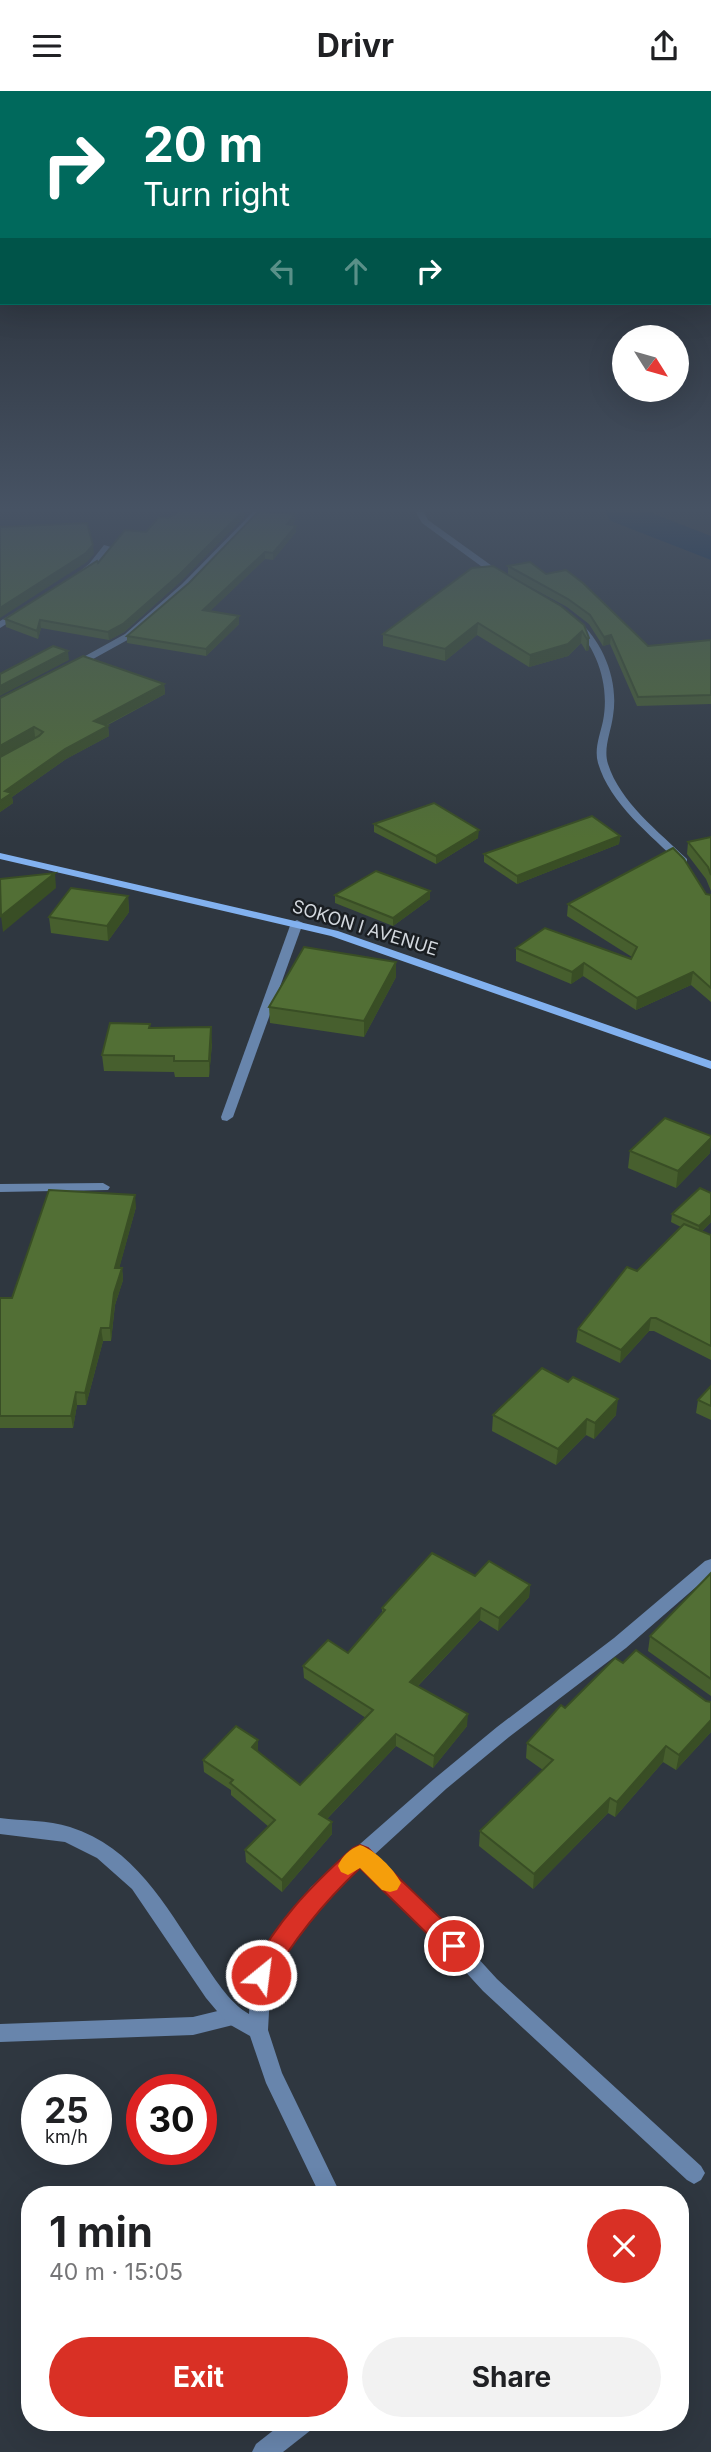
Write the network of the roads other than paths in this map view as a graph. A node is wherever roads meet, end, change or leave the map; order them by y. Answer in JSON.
{"nodes":[{"id":1,"x":147,"y":619,"type":"edge"},
{"id":2,"x":571,"y":619,"type":"edge"},
{"id":3,"x":62,"y":672,"type":"edge"},
{"id":4,"x":0,"y":856,"type":"edge"},
{"id":5,"x":689,"y":867,"type":"edge"},
{"id":6,"x":297,"y":923,"type":"junction"},
{"id":7,"x":711,"y":1065,"type":"edge"},
{"id":8,"x":227,"y":1117,"type":"dead end"},
{"id":9,"x":103,"y":1187,"type":"dead end"},
{"id":10,"x":0,"y":1188,"type":"edge"},
{"id":11,"x":711,"y":1565,"type":"edge"},
{"id":12,"x":0,"y":1826,"type":"edge"},
{"id":13,"x":360,"y":1854,"type":"junction"},
{"id":14,"x":234,"y":2015,"type":"junction"},
{"id":15,"x":258,"y":2030,"type":"junction"},
{"id":16,"x":0,"y":2033,"type":"edge"},
{"id":17,"x":694,"y":2173,"type":"dead end"},
{"id":18,"x":327,"y":2186,"type":"edge"},
{"id":19,"x":291,"y":2431,"type":"edge"},
{"id":20,"x":264,"y":2452,"type":"edge"}],
"edges":[{"from":1,"to":3,"type":"street"},
{"from":2,"to":5,"type":"street"},
{"from":4,"to":6,"type":"street","name":"SOKON I AVENUE"},
{"from":6,"to":7,"type":"street","name":"SOKON I AVENUE"},
{"from":6,"to":8,"type":"street"},
{"from":9,"to":10,"type":"street"},
{"from":11,"to":13,"type":"street"},
{"from":12,"to":14,"type":"street"},
{"from":13,"to":15,"type":"street"},
{"from":13,"to":17,"type":"street"},
{"from":14,"to":15,"type":"street"},
{"from":14,"to":16,"type":"street"},
{"from":15,"to":18,"type":"street"},
{"from":19,"to":20,"type":"street"}]}
